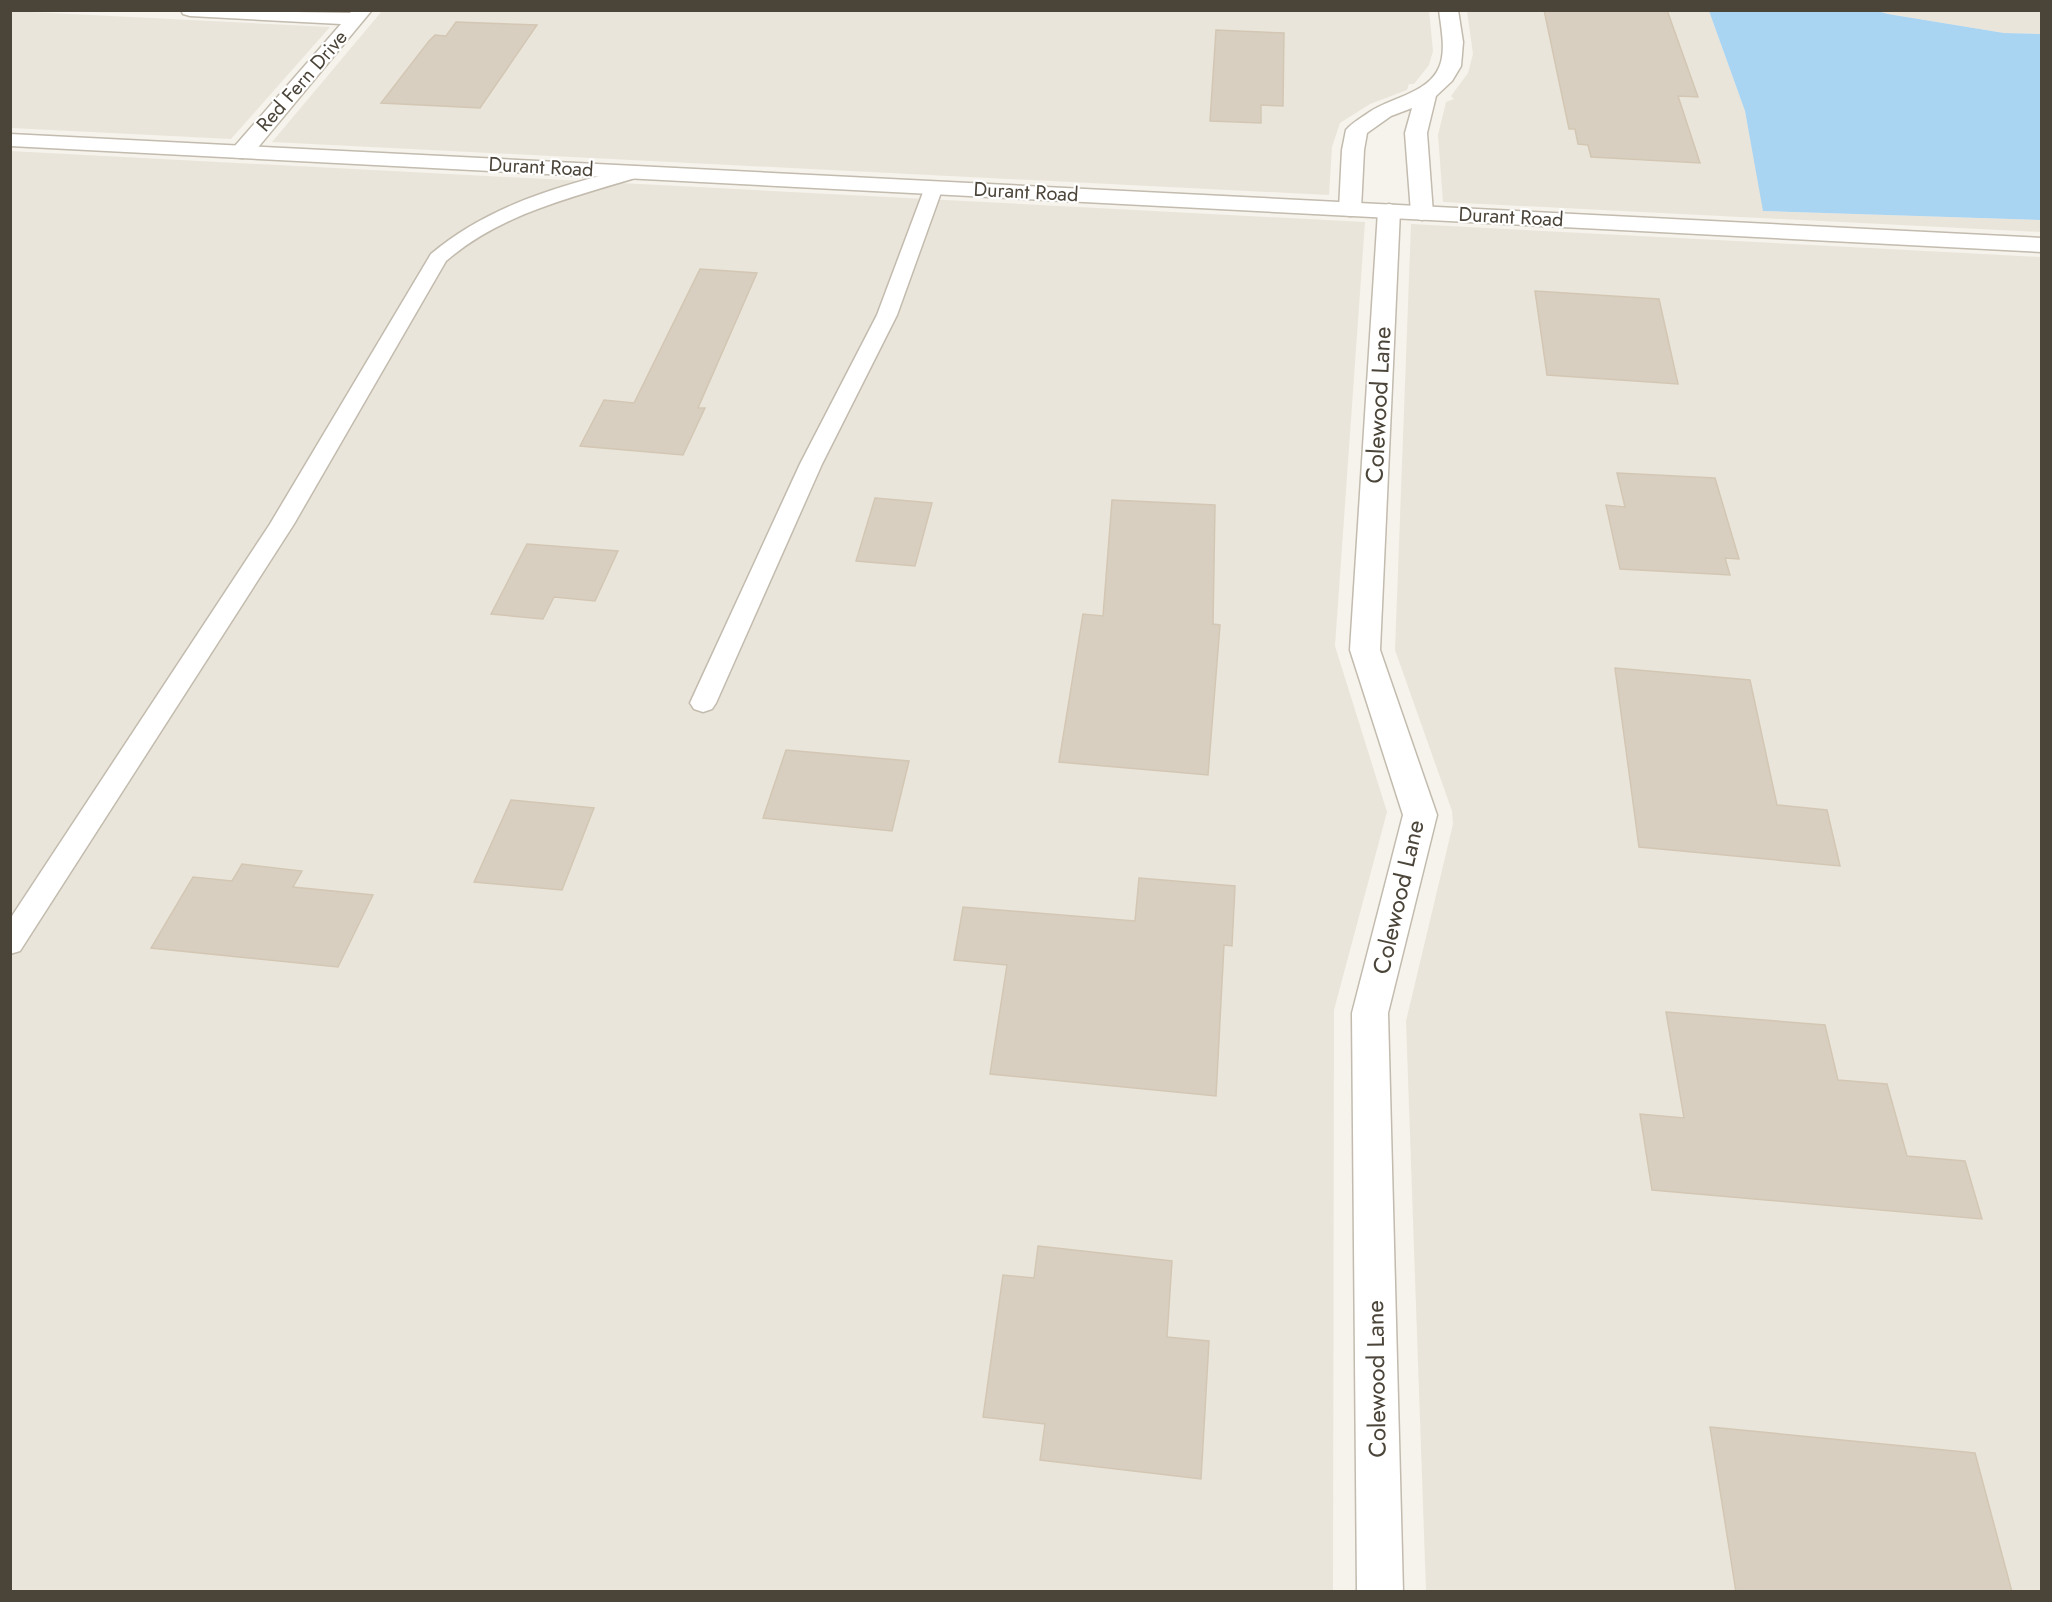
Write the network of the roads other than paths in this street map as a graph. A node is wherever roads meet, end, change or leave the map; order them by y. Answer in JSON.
{"nodes":[{"id":1,"x":190,"y":10,"type":"edge"},
{"id":2,"x":1448,"y":10,"type":"edge"},
{"id":3,"x":359,"y":15,"type":"edge"},
{"id":4,"x":1426,"y":96,"type":"junction"},
{"id":5,"x":10,"y":140,"type":"edge"},
{"id":6,"x":242,"y":152,"type":"junction"},
{"id":7,"x":636,"y":172,"type":"junction"},
{"id":8,"x":934,"y":187,"type":"junction"},
{"id":9,"x":1350,"y":209,"type":"junction"},
{"id":10,"x":1406,"y":212,"type":"junction"},
{"id":11,"x":2042,"y":245,"type":"edge"},
{"id":12,"x":704,"y":703,"type":"dead end"},
{"id":13,"x":10,"y":943,"type":"edge"},
{"id":14,"x":1380,"y":1592,"type":"edge"}],
"edges":[{"from":1,"to":3,"type":"street"},
{"from":2,"to":4,"type":"street","name":"Colewood Lane"},
{"from":3,"to":6,"type":"street","name":"Red Fern Drive"},
{"from":4,"to":9,"type":"street","name":"Colewood Lane"},
{"from":4,"to":10,"type":"street","name":"Colewood Lane"},
{"from":5,"to":6,"type":"street","name":"Durant Road"},
{"from":6,"to":7,"type":"street","name":"Durant Road"},
{"from":7,"to":8,"type":"street","name":"Durant Road"},
{"from":7,"to":13,"type":"lane"},
{"from":8,"to":9,"type":"street","name":"Durant Road"},
{"from":8,"to":12,"type":"lane"},
{"from":9,"to":10,"type":"street","name":"Durant Road"},
{"from":10,"to":11,"type":"street","name":"Durant Road"},
{"from":10,"to":14,"type":"street","name":"Colewood Lane"}]}
